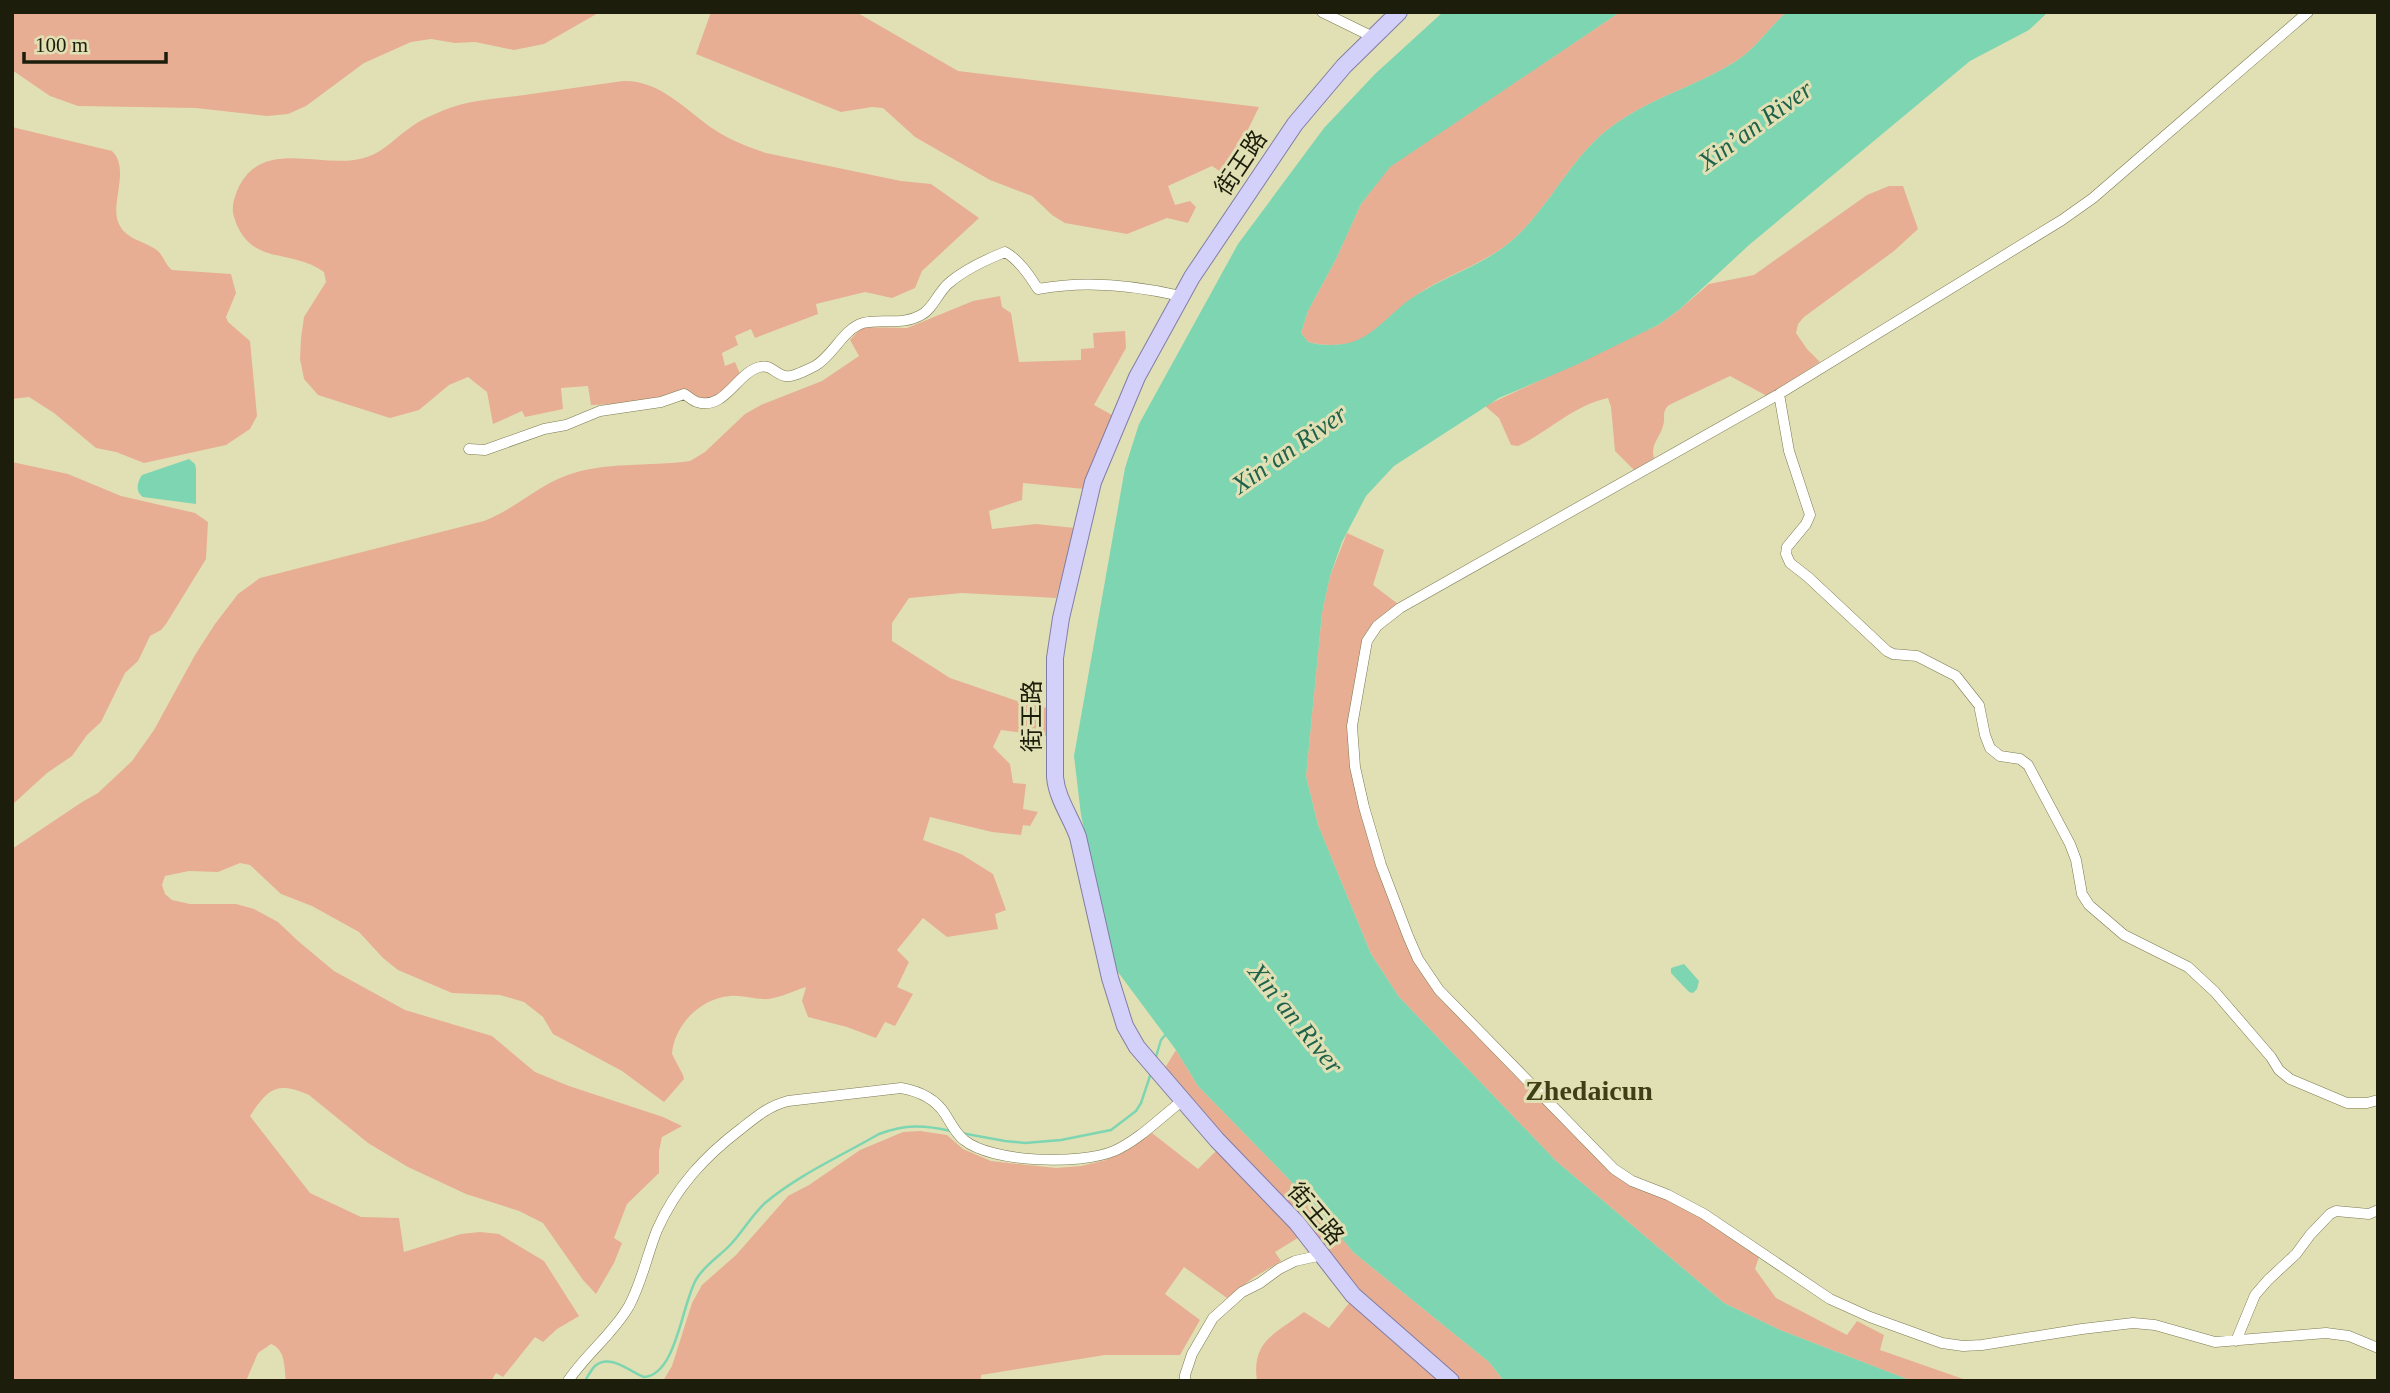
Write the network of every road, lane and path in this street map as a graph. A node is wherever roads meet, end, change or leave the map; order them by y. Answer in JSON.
{"nodes":[{"id":1,"x":1322,"y":12,"type":"edge"},
{"id":2,"x":1399,"y":12,"type":"edge"},
{"id":3,"x":2308,"y":12,"type":"edge"},
{"id":4,"x":1373,"y":37,"type":"junction"},
{"id":5,"x":1181,"y":296,"type":"junction"},
{"id":6,"x":1779,"y":394,"type":"junction"},
{"id":7,"x":469,"y":449,"type":"dead end"},
{"id":8,"x":2378,"y":1100,"type":"edge"},
{"id":9,"x":1182,"y":1101,"type":"junction"},
{"id":10,"x":2378,"y":1210,"type":"edge"},
{"id":11,"x":1322,"y":1255,"type":"junction"},
{"id":12,"x":2236,"y":1341,"type":"junction"},
{"id":13,"x":2378,"y":1349,"type":"edge"},
{"id":14,"x":568,"y":1381,"type":"edge"},
{"id":15,"x":1185,"y":1381,"type":"edge"},
{"id":16,"x":1451,"y":1381,"type":"edge"}],
"edges":[{"from":1,"to":4,"type":"street"},
{"from":2,"to":4,"type":"main road","name":"街王路"},
{"from":3,"to":6,"type":"street"},
{"from":4,"to":5,"type":"main road","name":"街王路"},
{"from":5,"to":7,"type":"street"},
{"from":5,"to":9,"type":"main road","name":"街王路"},
{"from":6,"to":8,"type":"street"},
{"from":6,"to":12,"type":"street"},
{"from":9,"to":11,"type":"main road","name":"街王路"},
{"from":9,"to":14,"type":"street"},
{"from":10,"to":12,"type":"street"},
{"from":11,"to":15,"type":"street"},
{"from":11,"to":16,"type":"main road","name":"街王路"},
{"from":12,"to":13,"type":"street"}]}
